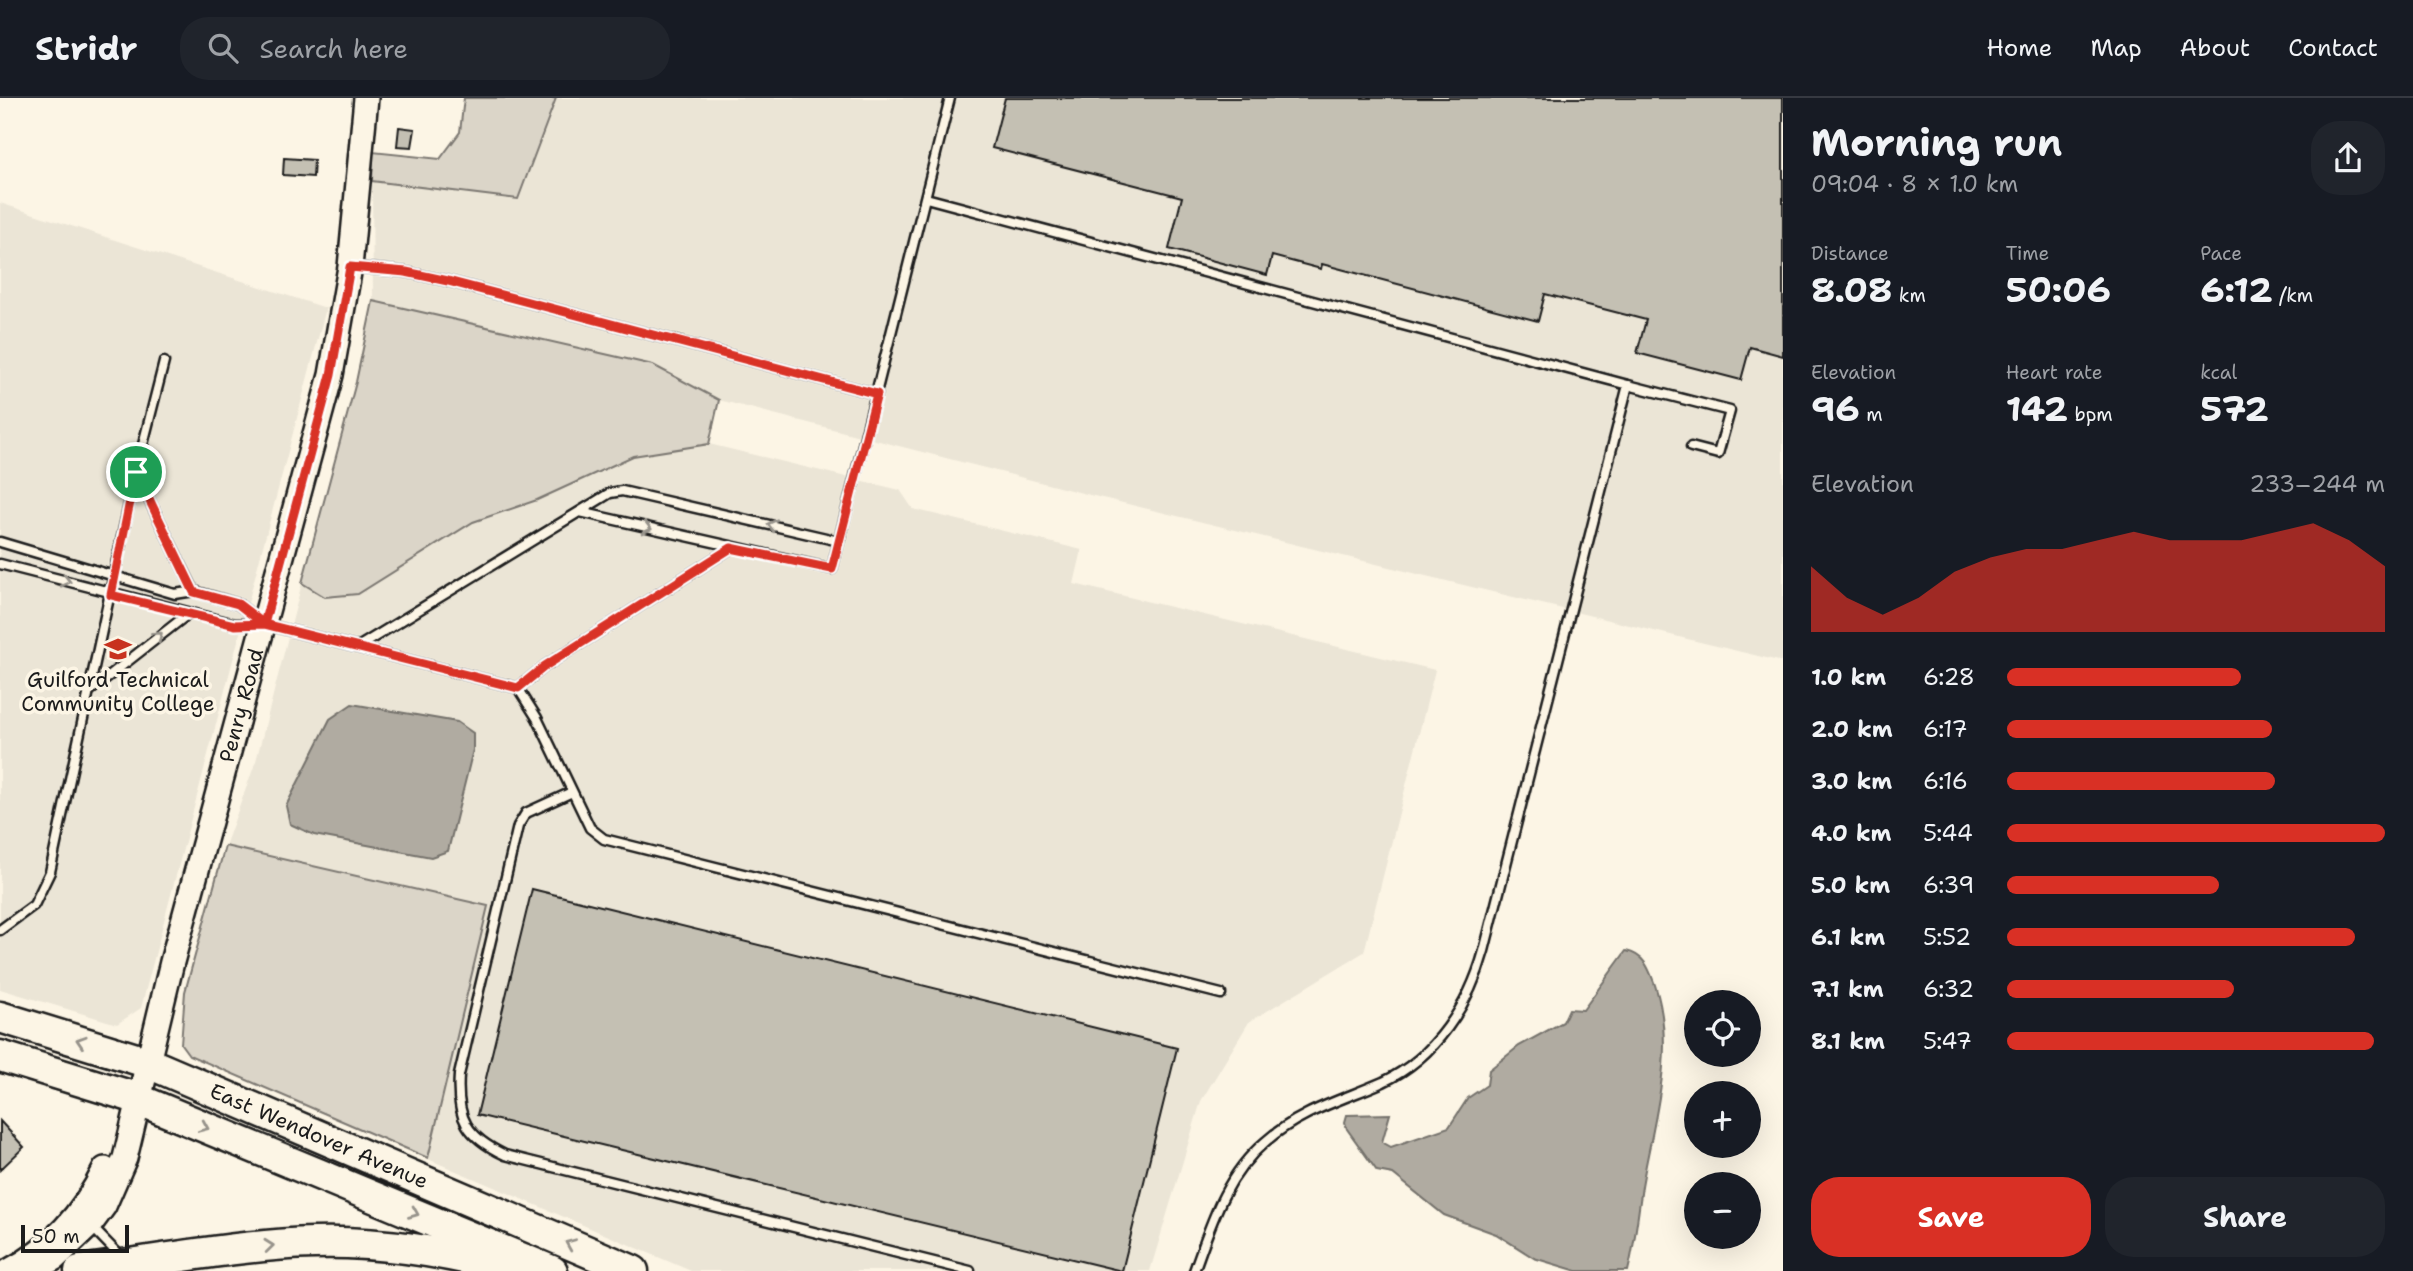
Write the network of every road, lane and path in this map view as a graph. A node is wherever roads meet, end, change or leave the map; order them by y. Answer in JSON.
{"nodes":[{"id":1,"x":366,"y":98,"type":"edge"},
{"id":2,"x":950,"y":98,"type":"edge"},
{"id":3,"x":926,"y":198,"type":"junction"},
{"id":4,"x":350,"y":267,"type":"junction"},
{"id":5,"x":163,"y":362,"type":"dead end"},
{"id":6,"x":1628,"y":385,"type":"junction"},
{"id":7,"x":877,"y":394,"type":"junction"},
{"id":8,"x":1691,"y":447,"type":"dead end"},
{"id":9,"x":136,"y":472,"type":"junction"},
{"id":10,"x":580,"y":512,"type":"junction"},
{"id":11,"x":839,"y":541,"type":"junction"},
{"id":12,"x":0,"y":542,"type":"edge"},
{"id":13,"x":731,"y":548,"type":"junction"},
{"id":14,"x":0,"y":564,"type":"edge"},
{"id":15,"x":115,"y":576,"type":"junction"},
{"id":16,"x":194,"y":592,"type":"junction"},
{"id":17,"x":111,"y":595,"type":"junction"},
{"id":18,"x":188,"y":614,"type":"junction"},
{"id":19,"x":264,"y":624,"type":"junction"},
{"id":20,"x":358,"y":647,"type":"junction"},
{"id":21,"x":518,"y":688,"type":"junction"},
{"id":22,"x":91,"y":690,"type":"junction"},
{"id":23,"x":572,"y":792,"type":"junction"},
{"id":24,"x":0,"y":930,"type":"edge"},
{"id":25,"x":1221,"y":995,"type":"dead end"},
{"id":26,"x":0,"y":1017,"type":"edge"},
{"id":27,"x":0,"y":1056,"type":"edge"},
{"id":28,"x":146,"y":1062,"type":"junction"},
{"id":29,"x":135,"y":1099,"type":"junction"},
{"id":30,"x":90,"y":1225,"type":"junction"},
{"id":31,"x":128,"y":1265,"type":"junction"},
{"id":32,"x":9,"y":1271,"type":"edge"},
{"id":33,"x":32,"y":1271,"type":"edge"},
{"id":34,"x":80,"y":1271,"type":"edge"},
{"id":35,"x":516,"y":1271,"type":"edge"},
{"id":36,"x":552,"y":1271,"type":"edge"},
{"id":37,"x":633,"y":1271,"type":"edge"},
{"id":38,"x":970,"y":1271,"type":"edge"},
{"id":39,"x":1194,"y":1271,"type":"edge"}],
"edges":[{"from":1,"to":4,"type":"street","name":"Penry Road"},
{"from":2,"to":3,"type":"lane"},
{"from":3,"to":6,"type":"lane"},
{"from":3,"to":7,"type":"lane"},
{"from":4,"to":7,"type":"lane"},
{"from":4,"to":19,"type":"street","name":"Penry Road"},
{"from":5,"to":9,"type":"lane"},
{"from":6,"to":8,"type":"lane"},
{"from":6,"to":39,"type":"lane"},
{"from":7,"to":11,"type":"lane"},
{"from":9,"to":15,"type":"lane"},
{"from":9,"to":16,"type":"lane"},
{"from":11,"to":10,"type":"lane","one_way":true},
{"from":10,"to":13,"type":"lane","one_way":true},
{"from":10,"to":20,"type":"lane"},
{"from":11,"to":13,"type":"lane"},
{"from":12,"to":15,"type":"lane"},
{"from":13,"to":21,"type":"lane"},
{"from":14,"to":17,"type":"lane","one_way":true},
{"from":15,"to":16,"type":"lane"},
{"from":15,"to":17,"type":"lane"},
{"from":16,"to":19,"type":"lane"},
{"from":17,"to":18,"type":"lane"},
{"from":17,"to":22,"type":"lane"},
{"from":18,"to":19,"type":"lane"},
{"from":22,"to":18,"type":"lane","one_way":true},
{"from":19,"to":20,"type":"lane"},
{"from":19,"to":28,"type":"street","name":"Penry Road"},
{"from":20,"to":21,"type":"lane"},
{"from":21,"to":23,"type":"lane"},
{"from":22,"to":24,"type":"lane"},
{"from":23,"to":25,"type":"lane"},
{"from":23,"to":38,"type":"lane"},
{"from":28,"to":26,"type":"highway","name":"East Wendover Avenue","one_way":true},
{"from":27,"to":29,"type":"highway","name":"East Wendover Avenue"},
{"from":28,"to":29,"type":"street","name":"Penry Road"},
{"from":37,"to":28,"type":"highway","name":"East Wendover Avenue","one_way":true},
{"from":29,"to":30,"type":"street"},
{"from":29,"to":32,"type":"street"},
{"from":29,"to":36,"type":"highway","name":"East Wendover Avenue","one_way":true},
{"from":30,"to":31,"type":"lane"},
{"from":30,"to":33,"type":"street"},
{"from":31,"to":34,"type":"highway"},
{"from":31,"to":35,"type":"highway","one_way":true}]}
